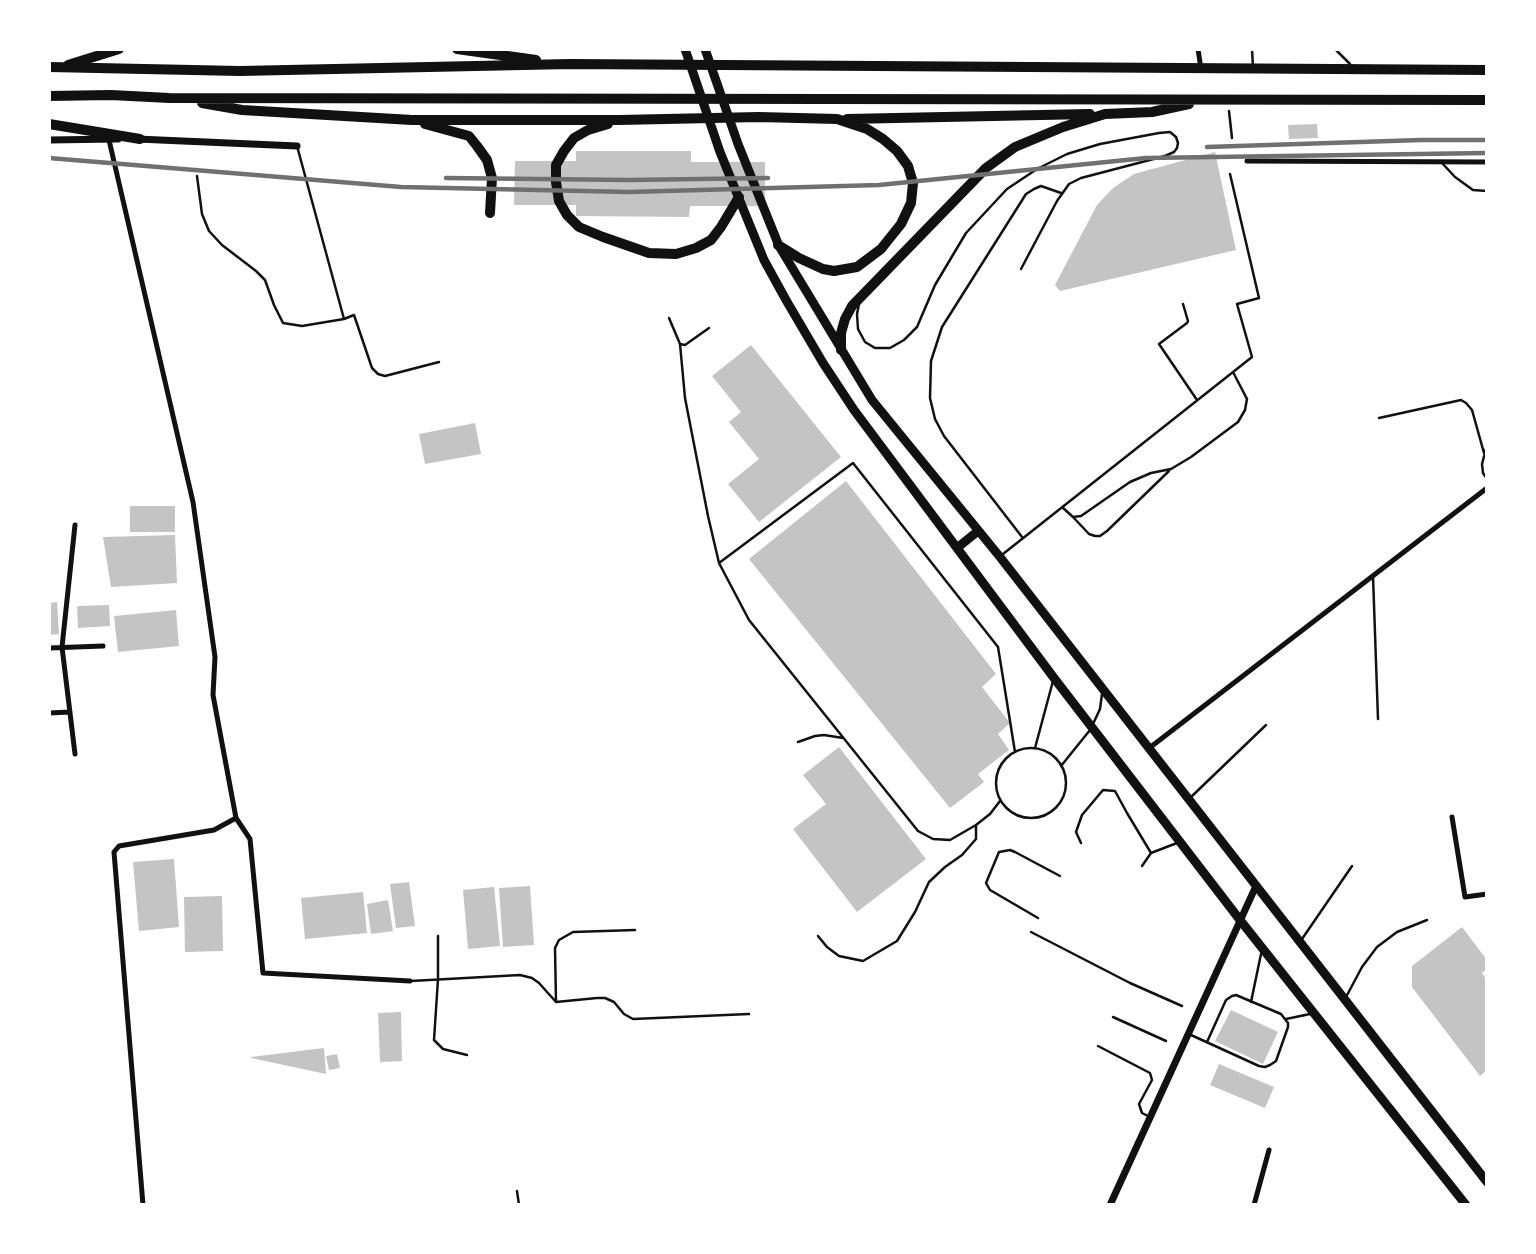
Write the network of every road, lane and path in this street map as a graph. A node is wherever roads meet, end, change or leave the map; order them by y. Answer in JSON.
{"nodes":[{"id":1,"x":457,"y":49,"type":"edge"},
{"id":2,"x":685,"y":49,"type":"edge"},
{"id":3,"x":705,"y":49,"type":"edge"},
{"id":4,"x":1198,"y":49,"type":"edge"},
{"id":5,"x":1252,"y":49,"type":"edge"},
{"id":6,"x":1335,"y":49,"type":"edge"},
{"id":7,"x":118,"y":50,"type":"edge"},
{"id":8,"x":570,"y":64,"type":"junction"},
{"id":9,"x":54,"y":67,"type":"edge"},
{"id":10,"x":1201,"y":69,"type":"junction"},
{"id":11,"x":1253,"y":69,"type":"junction"},
{"id":12,"x":1355,"y":69,"type":"junction"},
{"id":13,"x":1487,"y":70,"type":"edge"},
{"id":14,"x":49,"y":96,"type":"edge"},
{"id":15,"x":169,"y":98,"type":"junction"},
{"id":16,"x":1211,"y":100,"type":"junction"},
{"id":17,"x":1487,"y":100,"type":"edge"},
{"id":18,"x":1105,"y":114,"type":"junction"},
{"id":19,"x":837,"y":119,"type":"junction"},
{"id":20,"x":412,"y":120,"type":"junction"},
{"id":21,"x":619,"y":120,"type":"junction"},
{"id":22,"x":49,"y":124,"type":"edge"},
{"id":23,"x":1231,"y":126,"type":"dead end"},
{"id":24,"x":1232,"y":138,"type":"dead end"},
{"id":25,"x":109,"y":139,"type":"junction"},
{"id":26,"x":140,"y":139,"type":"junction"},
{"id":27,"x":49,"y":140,"type":"edge"},
{"id":28,"x":298,"y":146,"type":"joint"},
{"id":29,"x":1247,"y":161,"type":"dead end"},
{"id":30,"x":1487,"y":162,"type":"edge"},
{"id":31,"x":1442,"y":163,"type":"junction"},
{"id":32,"x":746,"y":165,"type":"junction"},
{"id":33,"x":729,"y":173,"type":"junction"},
{"id":34,"x":1230,"y":174,"type":"dead end"},
{"id":35,"x":197,"y":176,"type":"dead end"},
{"id":36,"x":1487,"y":191,"type":"edge"},
{"id":37,"x":1061,"y":194,"type":"junction"},
{"id":38,"x":739,"y":197,"type":"junction"},
{"id":39,"x":490,"y":213,"type":"dead end"},
{"id":40,"x":778,"y":245,"type":"junction"},
{"id":41,"x":1021,"y":269,"type":"dead end"},
{"id":42,"x":861,"y":297,"type":"junction"},
{"id":43,"x":1183,"y":304,"type":"dead end"},
{"id":44,"x":669,"y":318,"type":"dead end"},
{"id":45,"x":344,"y":319,"type":"junction"},
{"id":46,"x":709,"y":328,"type":"dead end"},
{"id":47,"x":680,"y":344,"type":"junction"},
{"id":48,"x":841,"y":350,"type":"junction"},
{"id":49,"x":439,"y":362,"type":"dead end"},
{"id":50,"x":1233,"y":372,"type":"junction"},
{"id":51,"x":1197,"y":400,"type":"junction"},
{"id":52,"x":1379,"y":418,"type":"dead end"},
{"id":53,"x":1487,"y":446,"type":"edge"},
{"id":54,"x":1484,"y":453,"type":"junction"},
{"id":55,"x":1171,"y":469,"type":"junction"},
{"id":56,"x":1487,"y":479,"type":"edge"},
{"id":57,"x":1487,"y":488,"type":"edge"},
{"id":58,"x":1062,"y":507,"type":"junction"},
{"id":59,"x":1073,"y":517,"type":"junction"},
{"id":60,"x":75,"y":525,"type":"dead end"},
{"id":61,"x":978,"y":531,"type":"junction"},
{"id":62,"x":1023,"y":538,"type":"junction"},
{"id":63,"x":957,"y":548,"type":"junction"},
{"id":64,"x":1000,"y":556,"type":"junction"},
{"id":65,"x":719,"y":563,"type":"junction"},
{"id":66,"x":1373,"y":576,"type":"junction"},
{"id":67,"x":103,"y":646,"type":"dead end"},
{"id":68,"x":62,"y":647,"type":"junction"},
{"id":69,"x":49,"y":648,"type":"edge"},
{"id":70,"x":1054,"y":678,"type":"junction"},
{"id":71,"x":1103,"y":689,"type":"junction"},
{"id":72,"x":70,"y":712,"type":"junction"},
{"id":73,"x":49,"y":713,"type":"edge"},
{"id":74,"x":1378,"y":719,"type":"dead end"},
{"id":75,"x":1266,"y":724,"type":"dead end"},
{"id":76,"x":1092,"y":727,"type":"junction"},
{"id":77,"x":844,"y":738,"type":"junction"},
{"id":78,"x":798,"y":742,"type":"dead end"},
{"id":79,"x":1035,"y":748,"type":"junction"},
{"id":80,"x":1148,"y":749,"type":"junction"},
{"id":81,"x":1015,"y":752,"type":"junction"},
{"id":82,"x":75,"y":754,"type":"dead end"},
{"id":83,"x":1062,"y":766,"type":"junction"},
{"id":84,"x":1189,"y":799,"type":"junction"},
{"id":85,"x":1000,"y":801,"type":"junction"},
{"id":86,"x":1452,"y":817,"type":"dead end"},
{"id":87,"x":236,"y":818,"type":"junction"},
{"id":88,"x":976,"y":825,"type":"junction"},
{"id":89,"x":1180,"y":841,"type":"junction"},
{"id":90,"x":1081,"y":843,"type":"dead end"},
{"id":91,"x":1152,"y":853,"type":"junction"},
{"id":92,"x":1142,"y":866,"type":"dead end"},
{"id":93,"x":1352,"y":866,"type":"dead end"},
{"id":94,"x":1060,"y":876,"type":"dead end"},
{"id":95,"x":1256,"y":886,"type":"junction"},
{"id":96,"x":1487,"y":894,"type":"edge"},
{"id":97,"x":1038,"y":918,"type":"dead end"},
{"id":98,"x":1240,"y":920,"type":"junction"},
{"id":99,"x":1427,"y":920,"type":"dead end"},
{"id":100,"x":635,"y":930,"type":"dead end"},
{"id":101,"x":1031,"y":932,"type":"dead end"},
{"id":102,"x":438,"y":936,"type":"dead end"},
{"id":103,"x":818,"y":936,"type":"dead end"},
{"id":104,"x":1300,"y":942,"type":"junction"},
{"id":105,"x":1263,"y":948,"type":"junction"},
{"id":106,"x":438,"y":979,"type":"junction"},
{"id":107,"x":410,"y":981,"type":"joint"},
{"id":108,"x":1345,"y":1000,"type":"junction"},
{"id":109,"x":555,"y":1002,"type":"junction"},
{"id":110,"x":1251,"y":1002,"type":"junction"},
{"id":111,"x":1182,"y":1006,"type":"dead end"},
{"id":112,"x":1315,"y":1013,"type":"junction"},
{"id":113,"x":749,"y":1014,"type":"dead end"},
{"id":114,"x":1113,"y":1017,"type":"dead end"},
{"id":115,"x":1286,"y":1019,"type":"junction"},
{"id":116,"x":1188,"y":1034,"type":"junction"},
{"id":117,"x":1166,"y":1041,"type":"dead end"},
{"id":118,"x":1207,"y":1042,"type":"junction"},
{"id":119,"x":1098,"y":1046,"type":"dead end"},
{"id":120,"x":467,"y":1055,"type":"dead end"},
{"id":121,"x":1150,"y":1118,"type":"junction"},
{"id":122,"x":1269,"y":1150,"type":"dead end"},
{"id":123,"x":1487,"y":1182,"type":"edge"},
{"id":124,"x":517,"y":1191,"type":"dead end"},
{"id":125,"x":143,"y":1205,"type":"edge"},
{"id":126,"x":519,"y":1205,"type":"edge"},
{"id":127,"x":1111,"y":1205,"type":"edge"},
{"id":128,"x":1254,"y":1205,"type":"edge"},
{"id":129,"x":1466,"y":1205,"type":"edge"}],
"edges":[{"from":1,"to":8,"type":"highway"},
{"from":2,"to":33,"type":"main road"},
{"from":3,"to":32,"type":"main road"},
{"from":4,"to":10,"type":"street"},
{"from":5,"to":11,"type":"lane"},
{"from":6,"to":12,"type":"lane"},
{"from":7,"to":9,"type":"highway"},
{"from":8,"to":9,"type":"highway"},
{"from":8,"to":10,"type":"highway"},
{"from":10,"to":11,"type":"highway"},
{"from":11,"to":12,"type":"highway"},
{"from":12,"to":13,"type":"highway"},
{"from":14,"to":15,"type":"highway"},
{"from":15,"to":16,"type":"highway"},
{"from":15,"to":20,"type":"highway"},
{"from":16,"to":17,"type":"highway"},
{"from":16,"to":18,"type":"highway"},
{"from":18,"to":19,"type":"highway"},
{"from":18,"to":42,"type":"highway"},
{"from":19,"to":21,"type":"highway"},
{"from":19,"to":40,"type":"highway"},
{"from":20,"to":21,"type":"highway"},
{"from":20,"to":39,"type":"highway"},
{"from":21,"to":38,"type":"highway"},
{"from":22,"to":26,"type":"highway"},
{"from":23,"to":24,"type":"path"},
{"from":25,"to":26,"type":"street"},
{"from":25,"to":27,"type":"street"},
{"from":25,"to":87,"type":"street"},
{"from":26,"to":28,"type":"street"},
{"from":28,"to":45,"type":"lane"},
{"from":29,"to":31,"type":"street"},
{"from":30,"to":31,"type":"street"},
{"from":31,"to":36,"type":"lane"},
{"from":32,"to":33,"type":"main road"},
{"from":32,"to":40,"type":"main road"},
{"from":33,"to":38,"type":"main road"},
{"from":34,"to":50,"type":"lane"},
{"from":35,"to":45,"type":"lane"},
{"from":37,"to":41,"type":"lane"},
{"from":37,"to":42,"type":"lane"},
{"from":37,"to":62,"type":"lane"},
{"from":38,"to":63,"type":"main road"},
{"from":40,"to":48,"type":"main road"},
{"from":42,"to":48,"type":"highway"},
{"from":43,"to":51,"type":"lane"},
{"from":44,"to":47,"type":"lane"},
{"from":45,"to":49,"type":"lane"},
{"from":46,"to":47,"type":"lane"},
{"from":47,"to":65,"type":"lane"},
{"from":48,"to":61,"type":"main road"},
{"from":50,"to":51,"type":"lane"},
{"from":50,"to":55,"type":"lane"},
{"from":51,"to":58,"type":"lane"},
{"from":52,"to":54,"type":"lane"},
{"from":53,"to":54,"type":"lane"},
{"from":54,"to":56,"type":"lane"},
{"from":55,"to":59,"type":"lane"},
{"from":55,"to":59,"type":"lane"},
{"from":57,"to":66,"type":"street"},
{"from":58,"to":59,"type":"lane"},
{"from":58,"to":62,"type":"lane"},
{"from":60,"to":68,"type":"street"},
{"from":61,"to":63,"type":"main road"},
{"from":61,"to":64,"type":"main road"},
{"from":62,"to":64,"type":"lane"},
{"from":63,"to":70,"type":"main road"},
{"from":64,"to":71,"type":"main road"},
{"from":65,"to":77,"type":"lane"},
{"from":65,"to":81,"type":"lane"},
{"from":66,"to":74,"type":"lane"},
{"from":66,"to":80,"type":"street"},
{"from":67,"to":68,"type":"street"},
{"from":68,"to":69,"type":"street"},
{"from":68,"to":72,"type":"street"},
{"from":70,"to":76,"type":"main road"},
{"from":70,"to":79,"type":"lane"},
{"from":71,"to":76,"type":"lane"},
{"from":71,"to":80,"type":"main road"},
{"from":72,"to":73,"type":"street"},
{"from":72,"to":82,"type":"street"},
{"from":75,"to":84,"type":"lane"},
{"from":76,"to":83,"type":"lane"},
{"from":76,"to":89,"type":"main road"},
{"from":77,"to":78,"type":"lane"},
{"from":77,"to":88,"type":"lane"},
{"from":79,"to":81,"type":"lane"},
{"from":79,"to":83,"type":"lane"},
{"from":80,"to":84,"type":"main road"},
{"from":81,"to":85,"type":"lane"},
{"from":83,"to":85,"type":"lane"},
{"from":84,"to":95,"type":"main road"},
{"from":85,"to":88,"type":"lane"},
{"from":86,"to":96,"type":"street"},
{"from":87,"to":107,"type":"street"},
{"from":87,"to":125,"type":"street"},
{"from":88,"to":103,"type":"lane"},
{"from":89,"to":91,"type":"lane"},
{"from":89,"to":98,"type":"main road"},
{"from":90,"to":91,"type":"lane"},
{"from":91,"to":92,"type":"lane"},
{"from":93,"to":104,"type":"lane"},
{"from":94,"to":97,"type":"lane"},
{"from":95,"to":98,"type":"street"},
{"from":95,"to":104,"type":"main road"},
{"from":98,"to":105,"type":"main road"},
{"from":98,"to":116,"type":"street"},
{"from":99,"to":108,"type":"lane"},
{"from":100,"to":109,"type":"lane"},
{"from":101,"to":111,"type":"lane"},
{"from":102,"to":106,"type":"lane"},
{"from":104,"to":108,"type":"main road"},
{"from":105,"to":110,"type":"lane"},
{"from":105,"to":112,"type":"main road"},
{"from":106,"to":107,"type":"lane"},
{"from":106,"to":109,"type":"lane"},
{"from":106,"to":120,"type":"lane"},
{"from":108,"to":123,"type":"main road"},
{"from":109,"to":113,"type":"lane"},
{"from":110,"to":115,"type":"lane"},
{"from":110,"to":118,"type":"lane"},
{"from":112,"to":115,"type":"lane"},
{"from":112,"to":129,"type":"main road"},
{"from":114,"to":117,"type":"lane"},
{"from":115,"to":118,"type":"lane"},
{"from":116,"to":118,"type":"lane"},
{"from":116,"to":121,"type":"street"},
{"from":119,"to":121,"type":"lane"},
{"from":121,"to":127,"type":"street"},
{"from":122,"to":128,"type":"street"},
{"from":124,"to":126,"type":"lane"}]}
